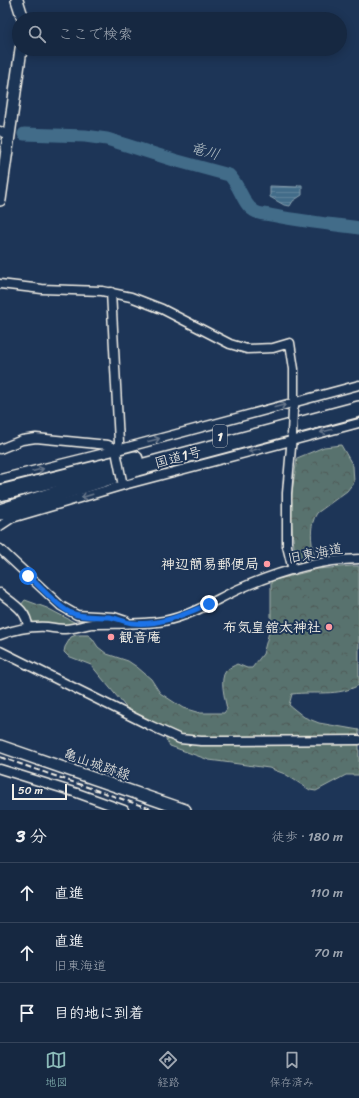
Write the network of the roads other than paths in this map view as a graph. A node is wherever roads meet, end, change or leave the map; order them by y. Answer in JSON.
{"nodes":[{"id":1,"x":17,"y":0,"type":"edge"},
{"id":2,"x":21,"y":12,"type":"edge"},
{"id":3,"x":20,"y":56,"type":"edge"},
{"id":4,"x":4,"y":134,"type":"edge"},
{"id":5,"x":0,"y":200,"type":"edge"},
{"id":6,"x":0,"y":284,"type":"edge"},
{"id":7,"x":111,"y":292,"type":"junction"},
{"id":8,"x":359,"y":385,"type":"edge"},
{"id":9,"x":359,"y":399,"type":"edge"},
{"id":10,"x":294,"y":406,"type":"junction"},
{"id":11,"x":359,"y":409,"type":"edge"},
{"id":12,"x":359,"y":423,"type":"edge"},
{"id":13,"x":292,"y":437,"type":"junction"},
{"id":14,"x":0,"y":449,"type":"edge"},
{"id":15,"x":117,"y":453,"type":"junction"},
{"id":16,"x":137,"y":468,"type":"junction"},
{"id":17,"x":81,"y":473,"type":"junction"},
{"id":18,"x":0,"y":479,"type":"edge"},
{"id":19,"x":123,"y":483,"type":"junction"},
{"id":20,"x":0,"y":493,"type":"edge"},
{"id":21,"x":0,"y":499,"type":"edge"},
{"id":22,"x":0,"y":506,"type":"edge"},
{"id":23,"x":0,"y":512,"type":"edge"},
{"id":24,"x":0,"y":526,"type":"edge"},
{"id":25,"x":0,"y":549,"type":"edge"},
{"id":26,"x":359,"y":559,"type":"edge"},
{"id":27,"x":293,"y":570,"type":"junction"},
{"id":28,"x":0,"y":593,"type":"edge"},
{"id":29,"x":131,"y":623,"type":"junction"},
{"id":30,"x":28,"y":627,"type":"junction"},
{"id":31,"x":0,"y":636,"type":"edge"},
{"id":32,"x":0,"y":650,"type":"edge"},
{"id":33,"x":359,"y":740,"type":"edge"},
{"id":34,"x":0,"y":746,"type":"edge"},
{"id":35,"x":0,"y":769,"type":"edge"},
{"id":36,"x":124,"y":810,"type":"edge"},
{"id":37,"x":185,"y":810,"type":"edge"}],
"edges":[{"from":1,"to":2,"type":"main road"},
{"from":3,"to":4,"type":"main road"},
{"from":4,"to":5,"type":"main road"},
{"from":6,"to":7,"type":"street"},
{"from":7,"to":10,"type":"street"},
{"from":7,"to":15,"type":"street"},
{"from":8,"to":10,"type":"street"},
{"from":9,"to":17,"type":"highway","name":"国道1号","number":"1"},
{"from":10,"to":13,"type":"street","bridge":true},
{"from":15,"to":10,"type":"street","one_way":true},
{"from":11,"to":16,"type":"highway","name":"国道1号","number":"1"},
{"from":12,"to":13,"type":"street","one_way":true},
{"from":13,"to":19,"type":"street","one_way":true},
{"from":13,"to":27,"type":"street"},
{"from":14,"to":15,"type":"street"},
{"from":18,"to":15,"type":"street","one_way":true},
{"from":15,"to":19,"type":"street","bridge":true},
{"from":16,"to":22,"type":"highway","number":"1"},
{"from":16,"to":23,"type":"highway","name":"国道1号","number":"1"},
{"from":17,"to":20,"type":"highway","name":"国道1号","number":"1"},
{"from":17,"to":21,"type":"highway","number":"1"},
{"from":19,"to":24,"type":"street","one_way":true},
{"from":25,"to":29,"type":"street"},
{"from":26,"to":27,"type":"street","name":"旧東海道"},
{"from":27,"to":29,"type":"street","name":"旧東海道"},
{"from":28,"to":30,"type":"street"},
{"from":29,"to":30,"type":"street","name":"旧東海道"},
{"from":30,"to":31,"type":"street","name":"旧東海道"},
{"from":32,"to":33,"type":"street"},
{"from":34,"to":37,"type":"main road","name":"亀山城跡線"},
{"from":35,"to":36,"type":"street"}]}
